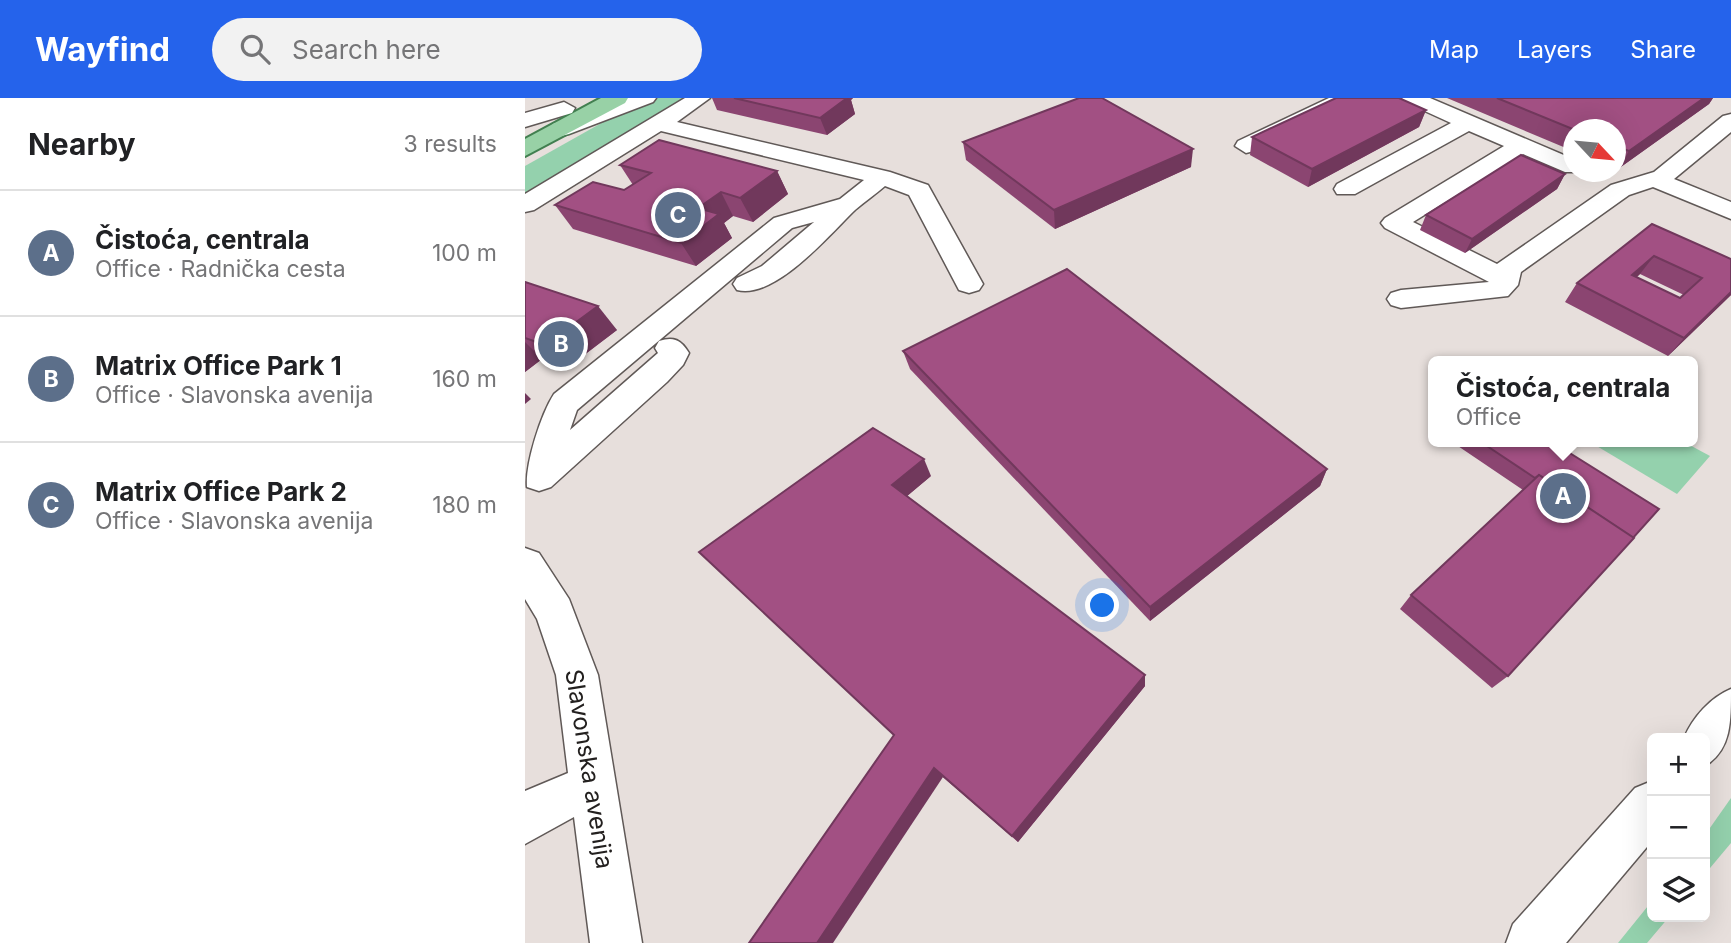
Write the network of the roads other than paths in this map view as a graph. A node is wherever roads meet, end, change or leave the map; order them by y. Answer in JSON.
{"nodes":[{"id":1,"x":617,"y":98,"type":"edge"},
{"id":2,"x":646,"y":98,"type":"edge"},
{"id":3,"x":700,"y":98,"type":"edge"},
{"id":4,"x":1346,"y":98,"type":"edge"},
{"id":5,"x":1412,"y":98,"type":"edge"},
{"id":6,"x":569,"y":112,"type":"edge"},
{"id":7,"x":525,"y":120,"type":"edge"},
{"id":8,"x":1731,"y":121,"type":"edge"},
{"id":9,"x":1469,"y":122,"type":"junction"},
{"id":10,"x":659,"y":124,"type":"junction"},
{"id":11,"x":525,"y":130,"type":"edge"},
{"id":12,"x":1521,"y":145,"type":"junction"},
{"id":13,"x":1246,"y":146,"type":"dead end"},
{"id":14,"x":525,"y":149,"type":"edge"},
{"id":15,"x":1563,"y":163,"type":"edge"},
{"id":16,"x":1654,"y":179,"type":"junction"},
{"id":17,"x":890,"y":180,"type":"junction"},
{"id":18,"x":1608,"y":182,"type":"edge"},
{"id":19,"x":1346,"y":189,"type":"dead end"},
{"id":20,"x":1624,"y":189,"type":"junction"},
{"id":21,"x":525,"y":205,"type":"edge"},
{"id":22,"x":1731,"y":211,"type":"edge"},
{"id":23,"x":845,"y":217,"type":"junction"},
{"id":24,"x":1505,"y":279,"type":"junction"},
{"id":25,"x":747,"y":284,"type":"dead end"},
{"id":26,"x":969,"y":284,"type":"dead end"},
{"id":27,"x":1401,"y":299,"type":"dead end"},
{"id":28,"x":670,"y":348,"type":"dead end"},
{"id":29,"x":534,"y":481,"type":"edge"},
{"id":30,"x":525,"y":565,"type":"edge"},
{"id":31,"x":1731,"y":711,"type":"edge"},
{"id":32,"x":1710,"y":737,"type":"edge"},
{"id":33,"x":593,"y":786,"type":"junction"},
{"id":34,"x":1647,"y":811,"type":"edge"},
{"id":35,"x":525,"y":820,"type":"edge"},
{"id":36,"x":616,"y":943,"type":"edge"},
{"id":37,"x":1532,"y":943,"type":"edge"}],
"edges":[{"from":1,"to":6,"type":"main road"},
{"from":2,"to":6,"type":"street"},
{"from":3,"to":10,"type":"street"},
{"from":4,"to":13,"type":"street"},
{"from":5,"to":9,"type":"street"},
{"from":6,"to":7,"type":"street"},
{"from":6,"to":11,"type":"main road"},
{"from":6,"to":14,"type":"main road"},
{"from":8,"to":16,"type":"street"},
{"from":9,"to":12,"type":"street"},
{"from":9,"to":19,"type":"street"},
{"from":10,"to":17,"type":"street"},
{"from":10,"to":21,"type":"street"},
{"from":12,"to":15,"type":"street"},
{"from":12,"to":24,"type":"street"},
{"from":16,"to":20,"type":"street"},
{"from":16,"to":22,"type":"street"},
{"from":17,"to":23,"type":"street"},
{"from":17,"to":26,"type":"street"},
{"from":18,"to":20,"type":"street"},
{"from":20,"to":24,"type":"street"},
{"from":23,"to":25,"type":"street"},
{"from":23,"to":29,"type":"street"},
{"from":24,"to":27,"type":"street"},
{"from":28,"to":29,"type":"lane"},
{"from":30,"to":33,"type":"street","name":"Slavonska avenija"},
{"from":31,"to":32,"type":"street"},
{"from":33,"to":35,"type":"street"},
{"from":33,"to":36,"type":"street","name":"Slavonska avenija"},
{"from":34,"to":37,"type":"street"}]}
